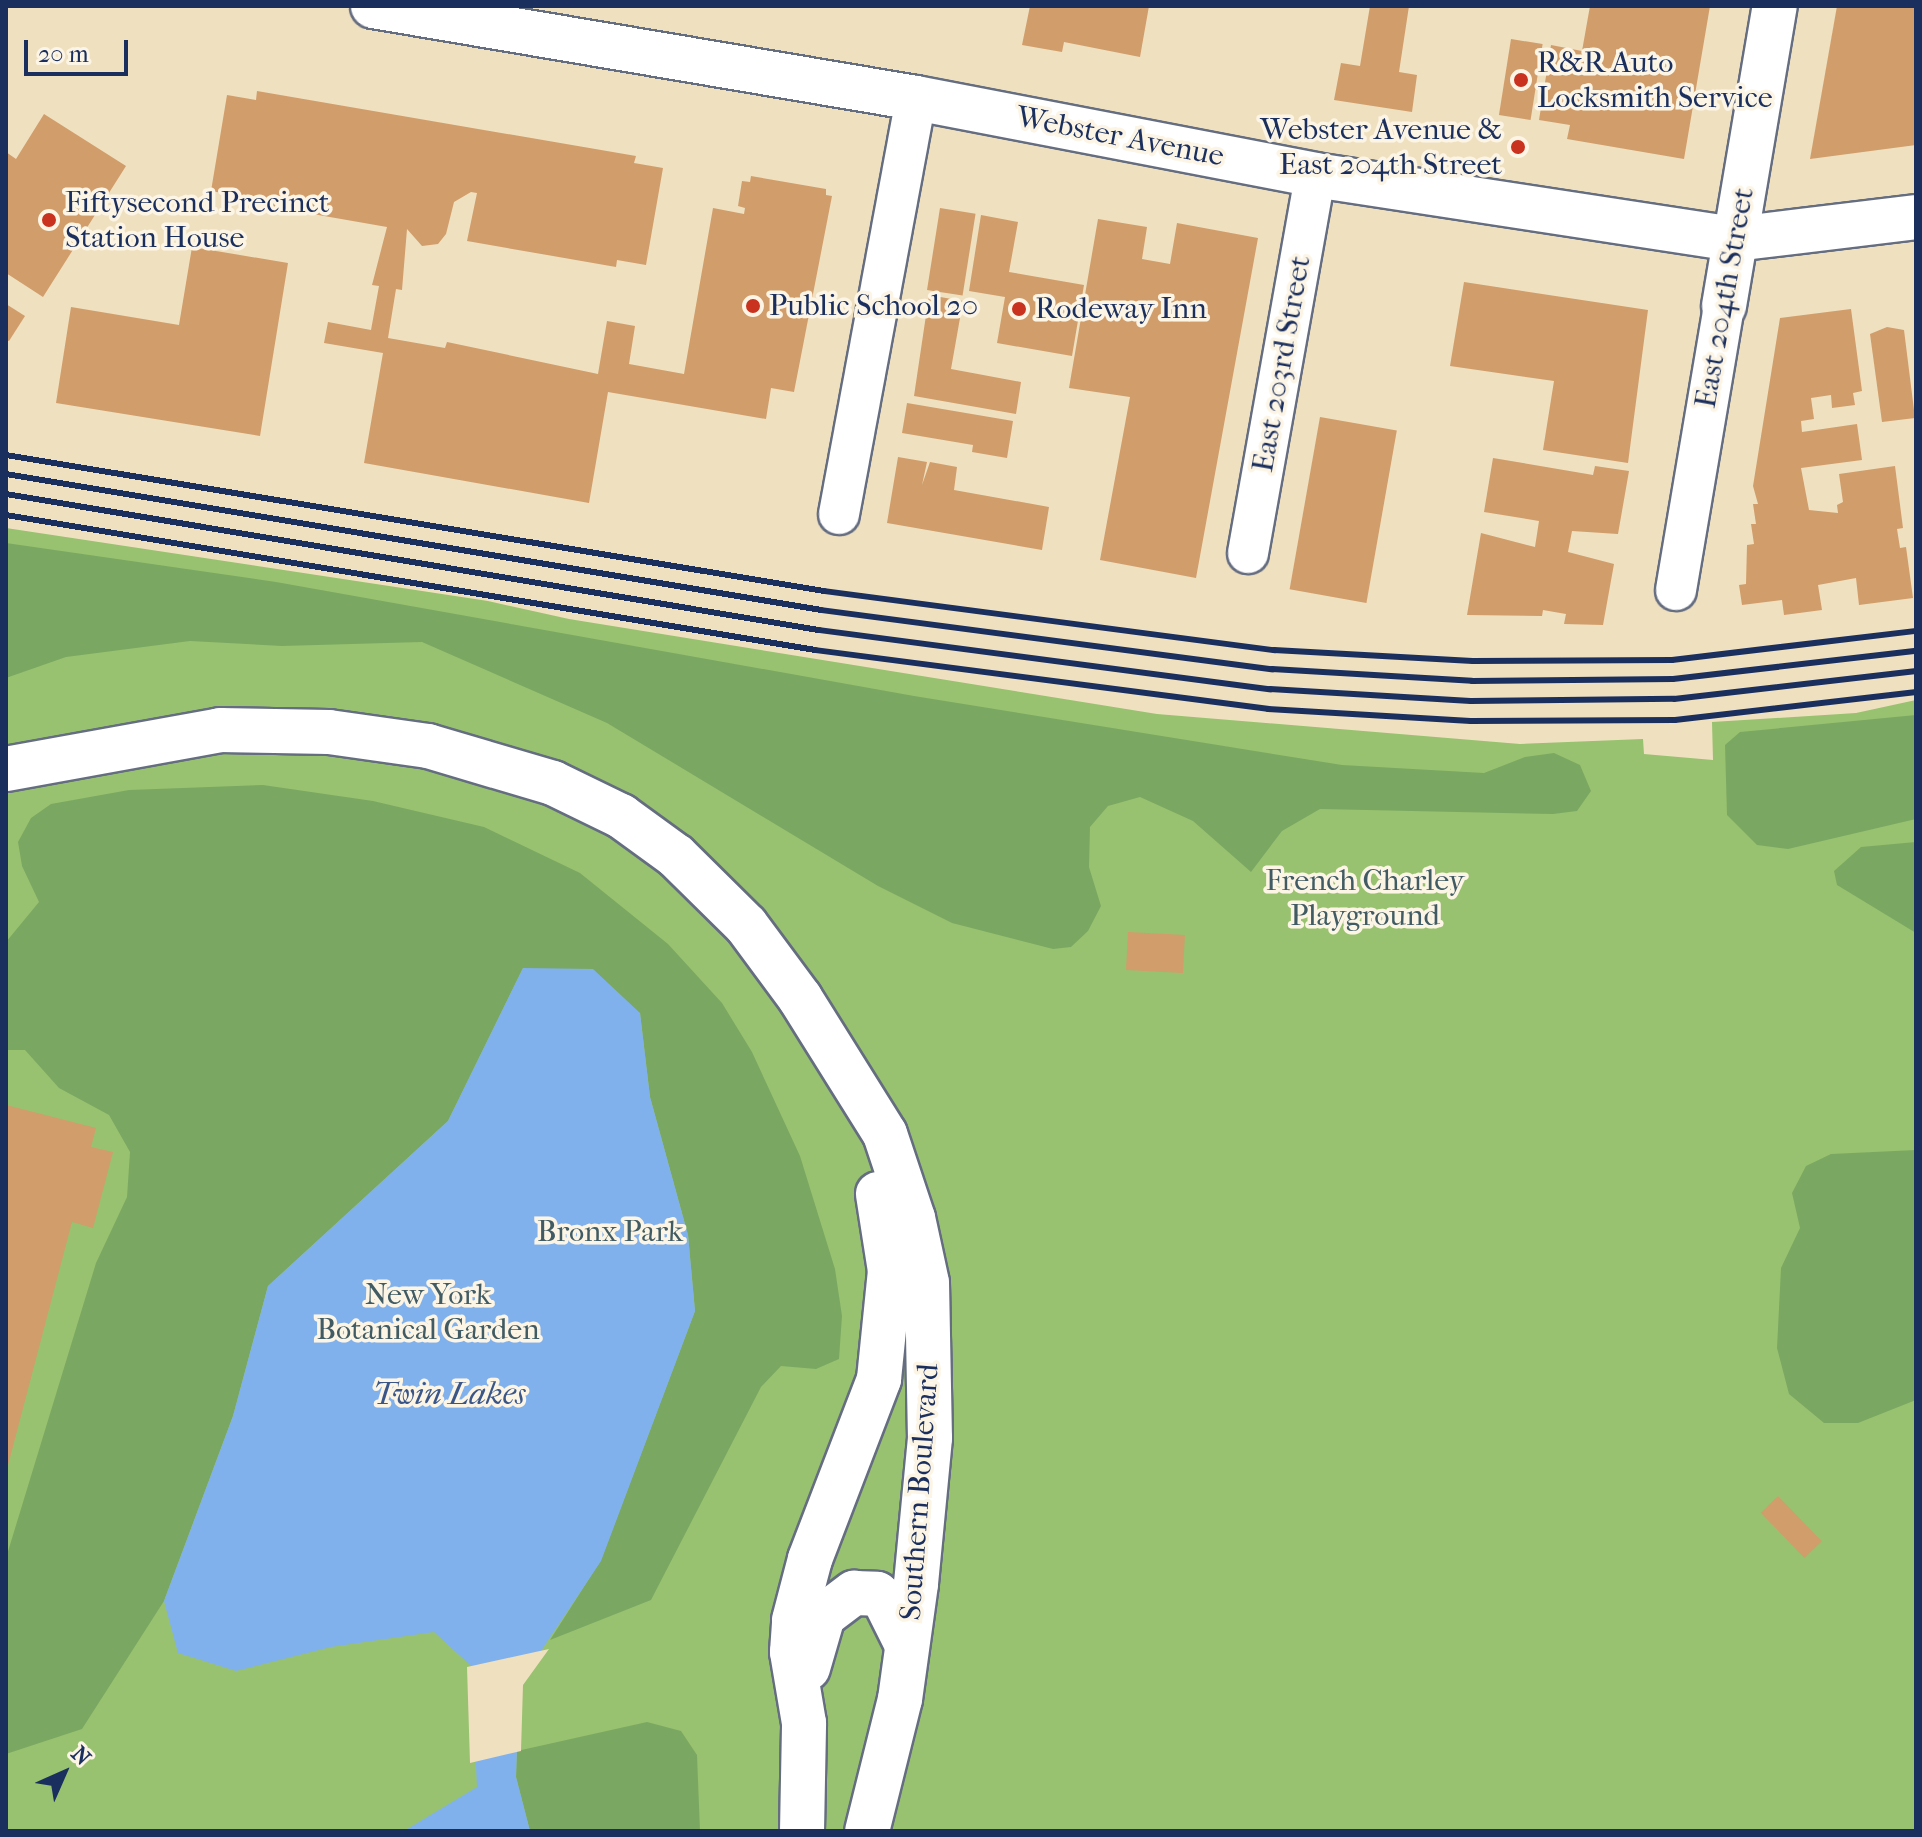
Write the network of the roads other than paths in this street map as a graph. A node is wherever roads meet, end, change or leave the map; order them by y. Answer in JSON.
{"nodes":[{"id":1,"x":373,"y":6,"type":"edge"},
{"id":2,"x":1775,"y":6,"type":"edge"},
{"id":3,"x":916,"y":98,"type":"junction"},
{"id":4,"x":1315,"y":175,"type":"junction"},
{"id":5,"x":1916,"y":217,"type":"edge"},
{"id":6,"x":1735,"y":239,"type":"junction"},
{"id":7,"x":1724,"y":306,"type":"joint"},
{"id":8,"x":839,"y":514,"type":"dead end"},
{"id":9,"x":1248,"y":553,"type":"dead end"},
{"id":10,"x":1676,"y":590,"type":"dead end"},
{"id":11,"x":6,"y":769,"type":"edge"},
{"id":12,"x":820,"y":1030,"type":"junction"},
{"id":13,"x":907,"y":1645,"type":"junction"},
{"id":14,"x":804,"y":1723,"type":"junction"},
{"id":15,"x":802,"y":1831,"type":"edge"},
{"id":16,"x":867,"y":1831,"type":"edge"}],
"edges":[{"from":1,"to":3,"type":"main road","name":"Webster Avenue"},
{"from":2,"to":6,"type":"main road","name":"East 204th Street"},
{"from":3,"to":4,"type":"main road","name":"Webster Avenue"},
{"from":3,"to":8,"type":"street"},
{"from":4,"to":6,"type":"main road","name":"Webster Avenue"},
{"from":4,"to":9,"type":"street","name":"East 203rd Street"},
{"from":5,"to":6,"type":"main road","name":"Webster Avenue"},
{"from":6,"to":7,"type":"main road","name":"East 204th Street"},
{"from":7,"to":10,"type":"street","name":"East 204th Street"},
{"from":11,"to":12,"type":"main road","name":"Southern Boulevard"},
{"from":12,"to":13,"type":"main road","name":"Southern Boulevard"},
{"from":12,"to":14,"type":"main road","name":"Southern Boulevard"},
{"from":13,"to":14,"type":"main road"},
{"from":13,"to":16,"type":"main road","name":"Southern Boulevard"},
{"from":14,"to":15,"type":"main road","name":"Southern Boulevard"}]}
